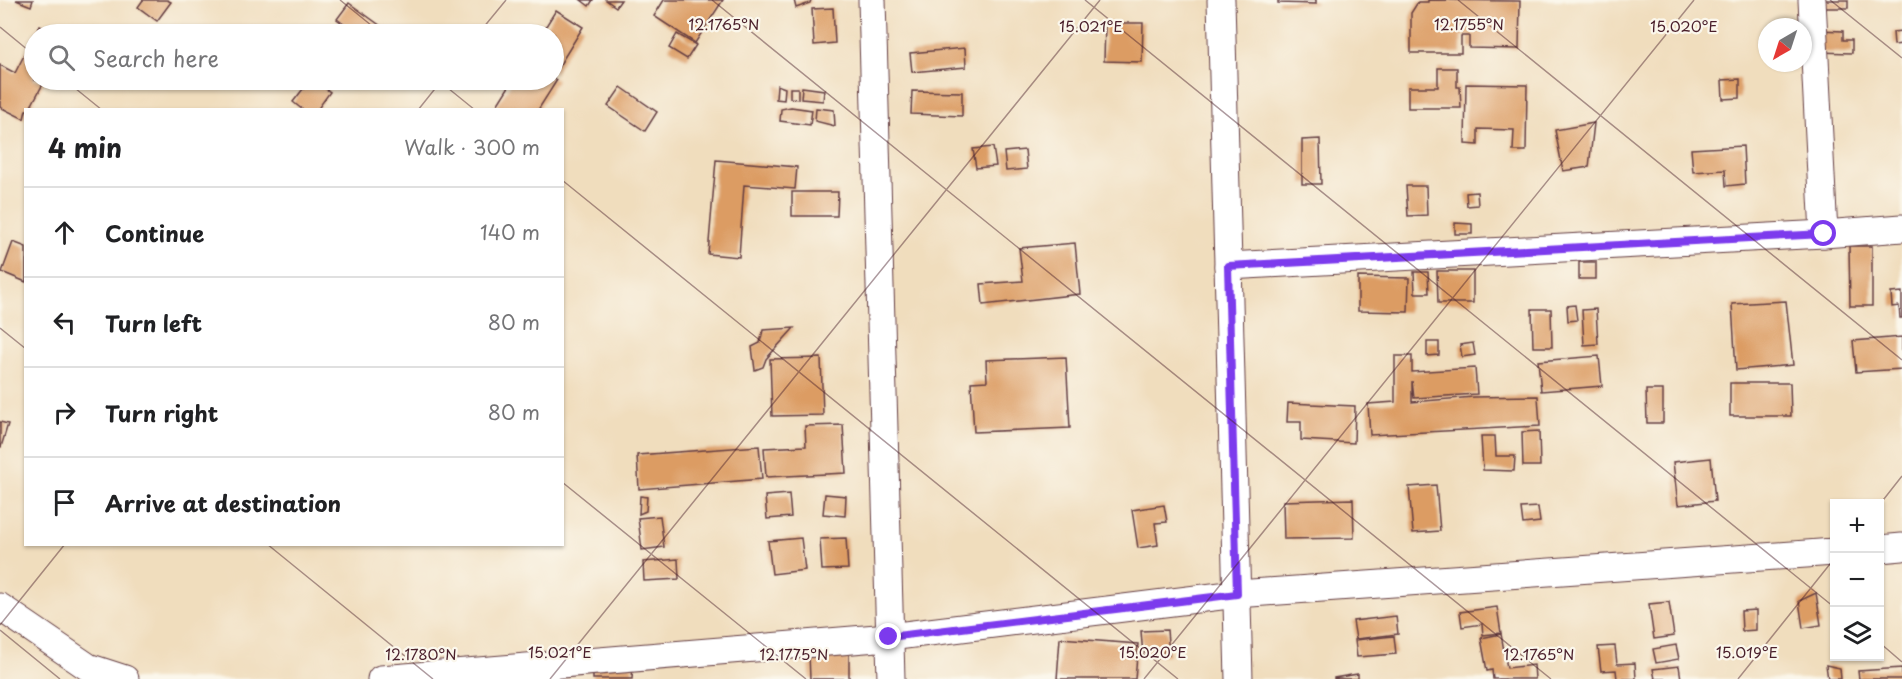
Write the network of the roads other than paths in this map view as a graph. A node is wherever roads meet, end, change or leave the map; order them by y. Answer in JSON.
{"nodes":[{"id":1,"x":872,"y":0,"type":"edge"},
{"id":2,"x":1221,"y":0,"type":"edge"},
{"id":3,"x":1812,"y":0,"type":"edge"},
{"id":4,"x":1902,"y":228,"type":"edge"},
{"id":5,"x":1824,"y":234,"type":"junction"},
{"id":6,"x":1228,"y":266,"type":"junction"},
{"id":7,"x":1902,"y":547,"type":"edge"},
{"id":8,"x":1884,"y":549,"type":"edge"},
{"id":9,"x":1830,"y":552,"type":"edge"},
{"id":10,"x":1237,"y":594,"type":"junction"},
{"id":11,"x":0,"y":607,"type":"edge"},
{"id":12,"x":889,"y":637,"type":"junction"},
{"id":13,"x":125,"y":679,"type":"edge"},
{"id":14,"x":381,"y":679,"type":"edge"},
{"id":15,"x":891,"y":679,"type":"edge"},
{"id":16,"x":1239,"y":679,"type":"edge"}],
"edges":[{"from":1,"to":12,"type":"street"},
{"from":2,"to":6,"type":"street"},
{"from":3,"to":5,"type":"street"},
{"from":4,"to":5,"type":"street"},
{"from":5,"to":6,"type":"street"},
{"from":6,"to":10,"type":"street"},
{"from":7,"to":8,"type":"street"},
{"from":9,"to":10,"type":"street"},
{"from":10,"to":12,"type":"street"},
{"from":10,"to":16,"type":"street"},
{"from":11,"to":13,"type":"street"},
{"from":12,"to":14,"type":"street"},
{"from":12,"to":15,"type":"street"}]}
